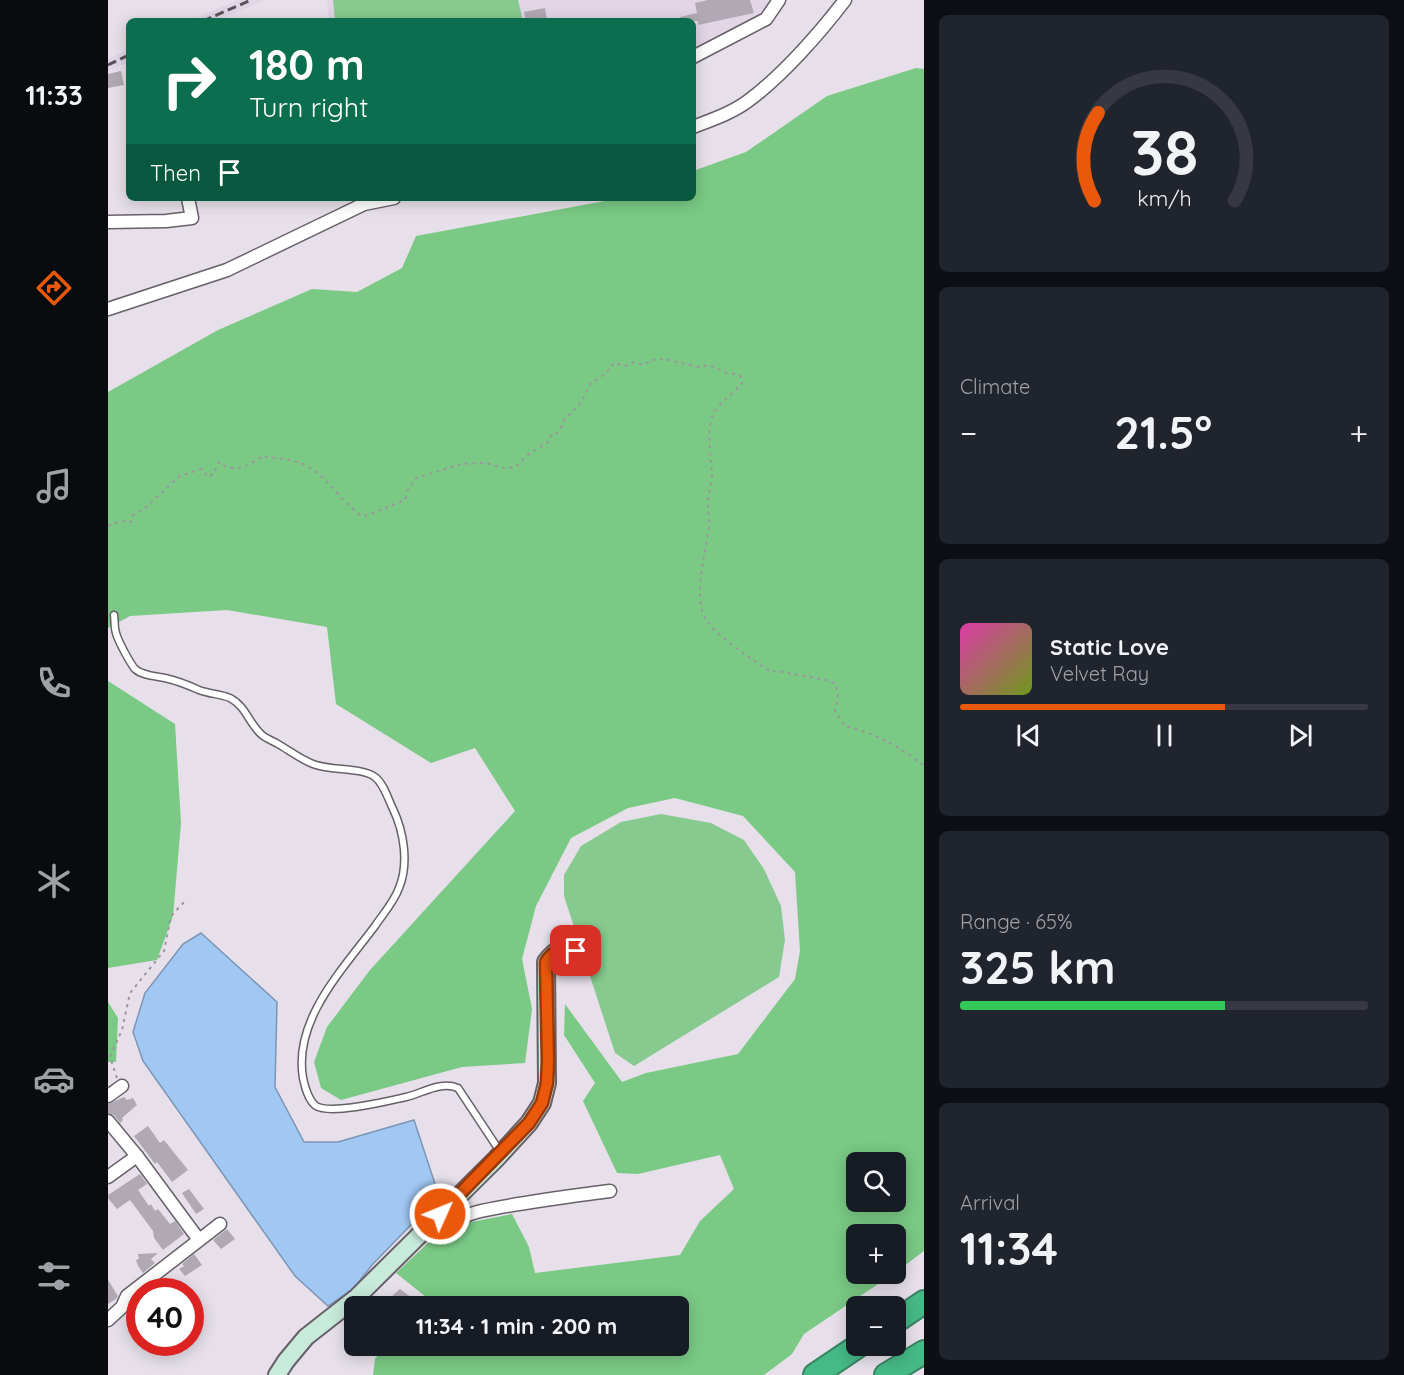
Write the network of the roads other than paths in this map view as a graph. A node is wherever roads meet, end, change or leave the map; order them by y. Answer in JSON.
{"nodes":[{"id":1,"x":779,"y":0,"type":"edge"},
{"id":2,"x":844,"y":0,"type":"edge"},
{"id":3,"x":696,"y":55,"type":"edge"},
{"id":4,"x":696,"y":126,"type":"edge"},
{"id":5,"x":189,"y":201,"type":"edge"},
{"id":6,"x":376,"y":201,"type":"edge"},
{"id":7,"x":108,"y":222,"type":"edge"},
{"id":8,"x":108,"y":309,"type":"edge"},
{"id":9,"x":114,"y":615,"type":"dead end"},
{"id":10,"x":585,"y":965,"type":"dead end"},
{"id":11,"x":122,"y":1086,"type":"road end"},
{"id":12,"x":108,"y":1096,"type":"edge"},
{"id":13,"x":108,"y":1121,"type":"edge"},
{"id":14,"x":501,"y":1154,"type":"junction"},
{"id":15,"x":137,"y":1156,"type":"junction"},
{"id":16,"x":108,"y":1177,"type":"edge"},
{"id":17,"x":610,"y":1191,"type":"dead end"},
{"id":18,"x":220,"y":1224,"type":"dead end"},
{"id":19,"x":426,"y":1227,"type":"junction"},
{"id":20,"x":199,"y":1240,"type":"junction"},
{"id":21,"x":924,"y":1302,"type":"edge"},
{"id":22,"x":906,"y":1314,"type":"edge"},
{"id":23,"x":108,"y":1320,"type":"edge"},
{"id":24,"x":924,"y":1352,"type":"edge"},
{"id":25,"x":846,"y":1354,"type":"edge"},
{"id":26,"x":820,"y":1371,"type":"edge"},
{"id":27,"x":277,"y":1375,"type":"edge"},
{"id":28,"x":885,"y":1375,"type":"edge"}],
"edges":[{"from":1,"to":3,"type":"street"},
{"from":2,"to":4,"type":"street"},
{"from":5,"to":7,"type":"street"},
{"from":6,"to":8,"type":"street"},
{"from":9,"to":14,"type":"lane"},
{"from":10,"to":14,"type":"street"},
{"from":11,"to":12,"type":"street"},
{"from":13,"to":15,"type":"street"},
{"from":14,"to":19,"type":"street"},
{"from":15,"to":16,"type":"street"},
{"from":15,"to":20,"type":"street"},
{"from":17,"to":19,"type":"street"},
{"from":18,"to":20,"type":"street"},
{"from":19,"to":27,"type":"street"},
{"from":20,"to":23,"type":"street"},
{"from":21,"to":22,"type":"highway"},
{"from":24,"to":28,"type":"highway"},
{"from":25,"to":26,"type":"highway"}]}
